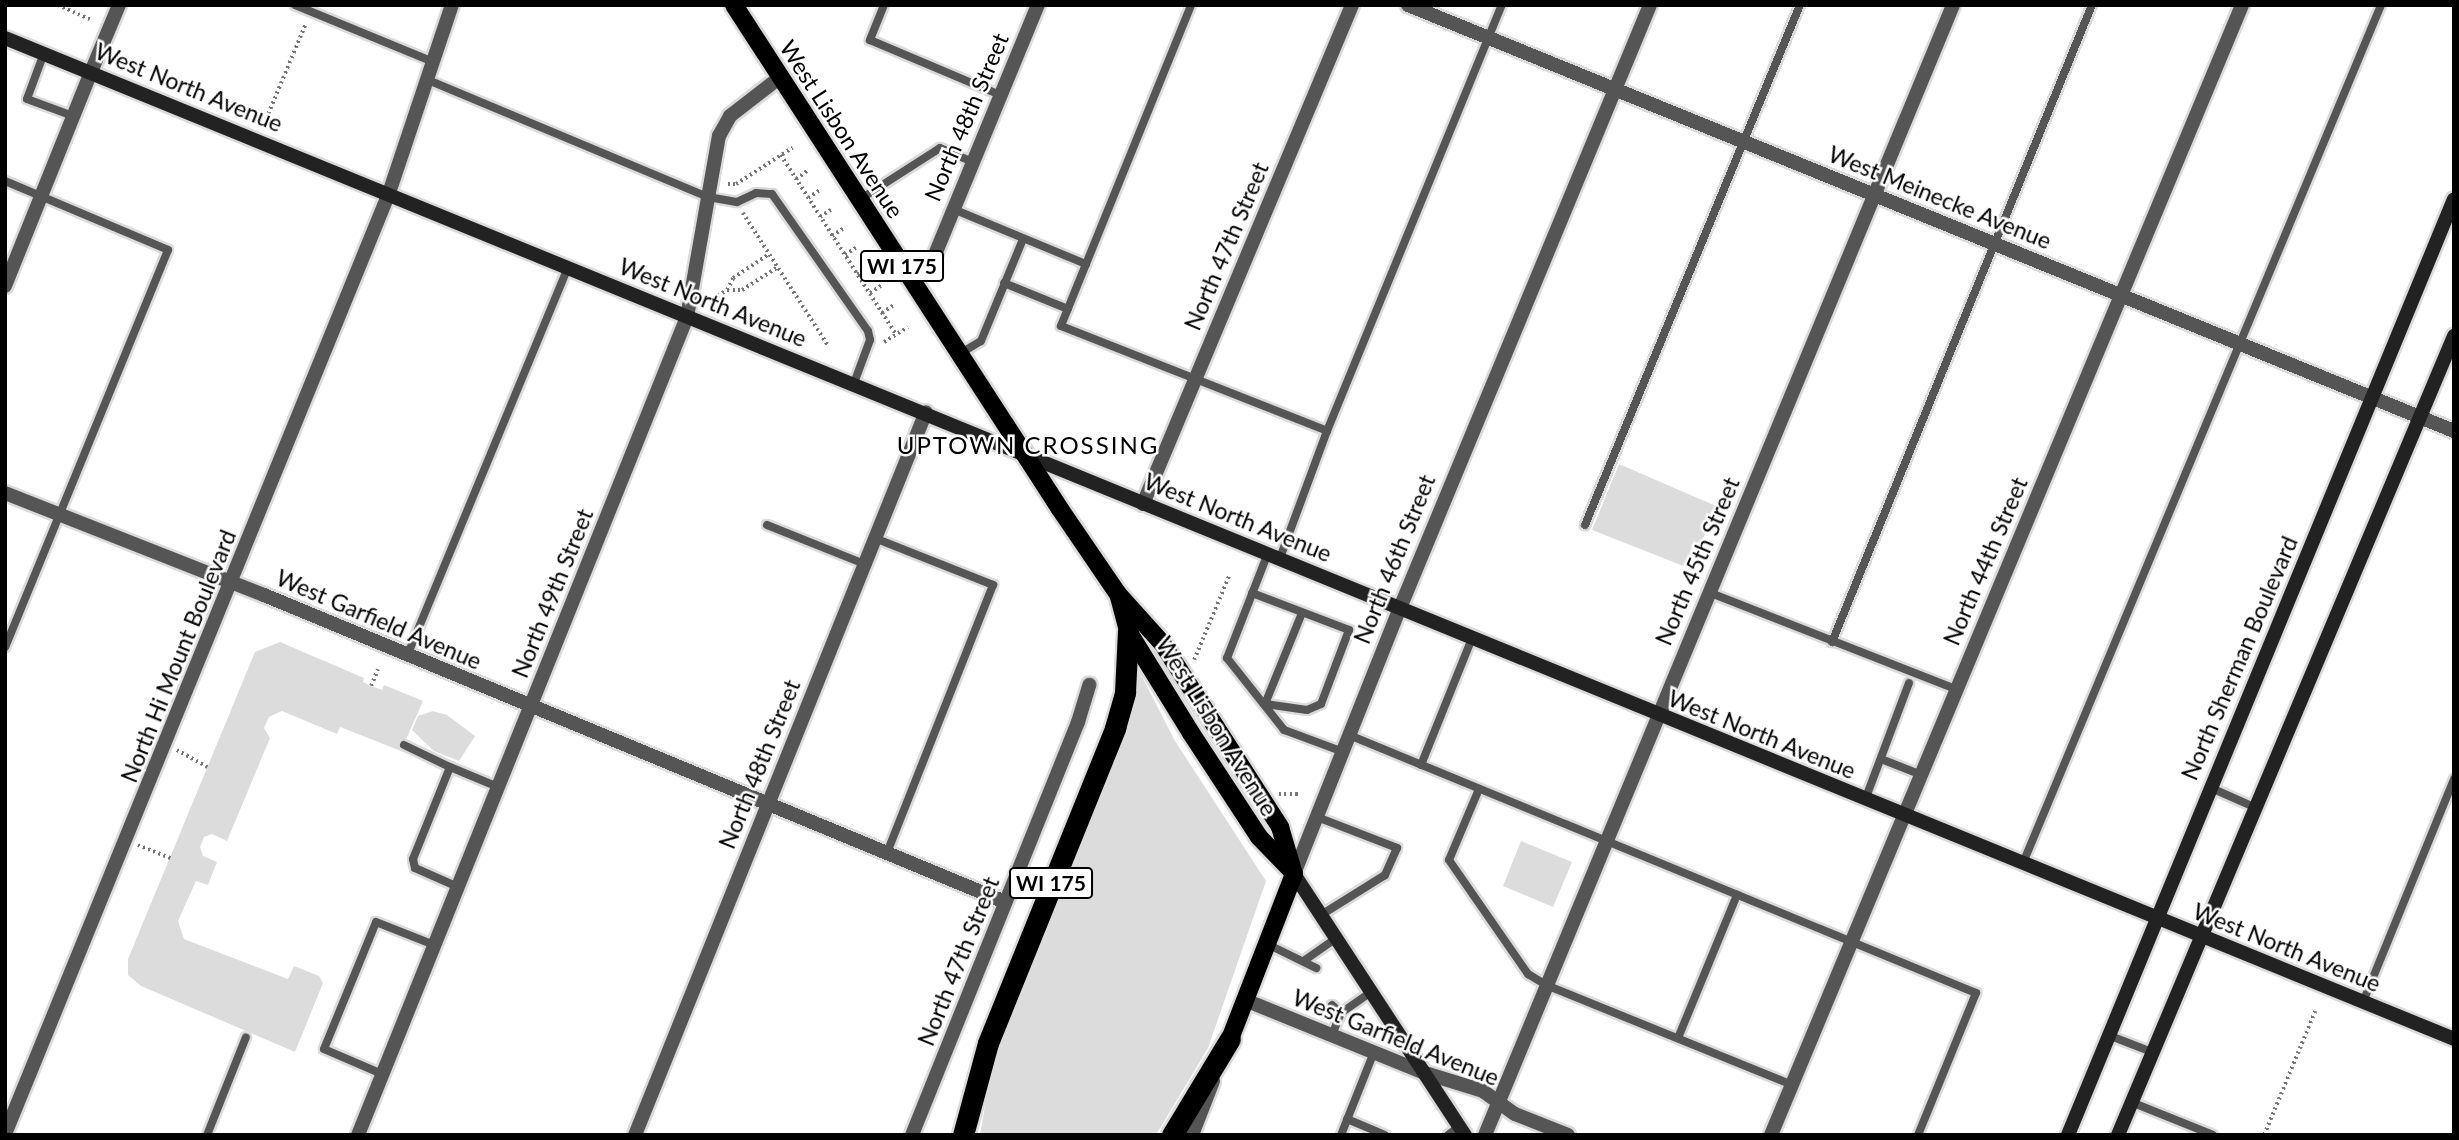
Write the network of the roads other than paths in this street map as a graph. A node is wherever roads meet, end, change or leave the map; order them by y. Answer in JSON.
{"nodes":[{"id":1,"x":119,"y":5,"type":"edge"},
{"id":2,"x":295,"y":5,"type":"edge"},
{"id":3,"x":452,"y":5,"type":"edge"},
{"id":4,"x":734,"y":5,"type":"edge"},
{"id":5,"x":884,"y":5,"type":"edge"},
{"id":6,"x":1038,"y":5,"type":"edge"},
{"id":7,"x":1192,"y":5,"type":"edge"},
{"id":8,"x":1352,"y":5,"type":"edge"},
{"id":9,"x":1408,"y":5,"type":"edge"},
{"id":10,"x":1502,"y":5,"type":"edge"},
{"id":11,"x":1650,"y":5,"type":"edge"},
{"id":12,"x":1800,"y":5,"type":"edge"},
{"id":13,"x":1953,"y":5,"type":"edge"},
{"id":14,"x":2092,"y":5,"type":"edge"},
{"id":15,"x":2242,"y":5,"type":"edge"},
{"id":16,"x":2381,"y":5,"type":"edge"},
{"id":17,"x":5,"y":38,"type":"edge"},
{"id":18,"x":1488,"y":38,"type":"junction"},
{"id":19,"x":44,"y":54,"type":"junction"},
{"id":20,"x":433,"y":62,"type":"junction"},
{"id":21,"x":91,"y":72,"type":"junction"},
{"id":22,"x":779,"y":78,"type":"junction"},
{"id":23,"x":428,"y":80,"type":"junction"},
{"id":24,"x":1615,"y":89,"type":"junction"},
{"id":25,"x":1000,"y":95,"type":"junction"},
{"id":26,"x":73,"y":116,"type":"junction"},
{"id":27,"x":1742,"y":141,"type":"junction"},
{"id":28,"x":973,"y":162,"type":"junction"},
{"id":29,"x":5,"y":181,"type":"edge"},
{"id":30,"x":389,"y":193,"type":"junction"},
{"id":31,"x":1873,"y":195,"type":"junction"},
{"id":32,"x":41,"y":196,"type":"junction"},
{"id":33,"x":708,"y":197,"type":"junction"},
{"id":34,"x":2454,"y":199,"type":"edge"},
{"id":35,"x":859,"y":200,"type":"junction"},
{"id":36,"x":953,"y":209,"type":"junction"},
{"id":37,"x":1023,"y":239,"type":"junction"},
{"id":38,"x":1995,"y":244,"type":"junction"},
{"id":39,"x":1086,"y":264,"type":"junction"},
{"id":40,"x":568,"y":268,"type":"junction"},
{"id":41,"x":908,"y":276,"type":"junction"},
{"id":42,"x":1004,"y":284,"type":"junction"},
{"id":43,"x":5,"y":286,"type":"edge"},
{"id":44,"x":2122,"y":296,"type":"junction"},
{"id":45,"x":1068,"y":309,"type":"junction"},
{"id":46,"x":687,"y":317,"type":"junction"},
{"id":47,"x":2454,"y":336,"type":"edge"},
{"id":48,"x":2240,"y":344,"type":"junction"},
{"id":49,"x":958,"y":355,"type":"junction"},
{"id":50,"x":1195,"y":380,"type":"junction"},
{"id":51,"x":854,"y":383,"type":"junction"},
{"id":52,"x":2372,"y":398,"type":"junction"},
{"id":53,"x":926,"y":412,"type":"junction"},
{"id":54,"x":2420,"y":417,"type":"junction"},
{"id":55,"x":2454,"y":431,"type":"edge"},
{"id":56,"x":1326,"y":432,"type":"junction"},
{"id":57,"x":1024,"y":455,"type":"junction"},
{"id":58,"x":5,"y":493,"type":"edge"},
{"id":59,"x":1143,"y":503,"type":"junction"},
{"id":60,"x":58,"y":516,"type":"junction"},
{"id":61,"x":767,"y":525,"type":"dead end"},
{"id":62,"x":1585,"y":525,"type":"dead end"},
{"id":63,"x":875,"y":545,"type":"junction"},
{"id":64,"x":1274,"y":555,"type":"junction"},
{"id":65,"x":867,"y":565,"type":"junction"},
{"id":66,"x":232,"y":583,"type":"junction"},
{"id":67,"x":1708,"y":592,"type":"junction"},
{"id":68,"x":1252,"y":593,"type":"junction"},
{"id":69,"x":1118,"y":594,"type":"junction"},
{"id":70,"x":1400,"y":608,"type":"junction"},
{"id":71,"x":1303,"y":613,"type":"junction"},
{"id":72,"x":1128,"y":631,"type":"junction"},
{"id":73,"x":1472,"y":638,"type":"junction"},
{"id":74,"x":1832,"y":642,"type":"junction"},
{"id":75,"x":5,"y":647,"type":"edge"},
{"id":76,"x":407,"y":656,"type":"junction"},
{"id":77,"x":1909,"y":682,"type":"dead end"},
{"id":78,"x":1089,"y":685,"type":"dead end"},
{"id":79,"x":1956,"y":689,"type":"junction"},
{"id":80,"x":1265,"y":704,"type":"junction"},
{"id":81,"x":531,"y":707,"type":"junction"},
{"id":82,"x":1657,"y":716,"type":"junction"},
{"id":83,"x":1349,"y":735,"type":"junction"},
{"id":84,"x":404,"y":745,"type":"dead end"},
{"id":85,"x":1343,"y":752,"type":"junction"},
{"id":86,"x":1881,"y":759,"type":"junction"},
{"id":87,"x":1421,"y":765,"type":"junction"},
{"id":88,"x":450,"y":767,"type":"junction"},
{"id":89,"x":1919,"y":774,"type":"junction"},
{"id":90,"x":2454,"y":779,"type":"edge"},
{"id":91,"x":498,"y":787,"type":"junction"},
{"id":92,"x":2209,"y":787,"type":"junction"},
{"id":93,"x":1479,"y":789,"type":"junction"},
{"id":94,"x":1865,"y":800,"type":"junction"},
{"id":95,"x":766,"y":804,"type":"junction"},
{"id":96,"x":2254,"y":807,"type":"junction"},
{"id":97,"x":1902,"y":815,"type":"junction"},
{"id":98,"x":1317,"y":817,"type":"junction"},
{"id":99,"x":1605,"y":842,"type":"junction"},
{"id":100,"x":887,"y":853,"type":"junction"},
{"id":101,"x":2023,"y":863,"type":"junction"},
{"id":102,"x":1294,"y":874,"type":"junction"},
{"id":103,"x":458,"y":887,"type":"junction"},
{"id":104,"x":1737,"y":895,"type":"junction"},
{"id":105,"x":1005,"y":902,"type":"junction"},
{"id":106,"x":1321,"y":915,"type":"junction"},
{"id":107,"x":2155,"y":918,"type":"junction"},
{"id":108,"x":2199,"y":936,"type":"junction"},
{"id":109,"x":1336,"y":938,"type":"junction"},
{"id":110,"x":1851,"y":941,"type":"junction"},
{"id":111,"x":1268,"y":944,"type":"junction"},
{"id":112,"x":434,"y":945,"type":"junction"},
{"id":113,"x":1305,"y":960,"type":"junction"},
{"id":114,"x":1312,"y":970,"type":"dead end"},
{"id":115,"x":1546,"y":985,"type":"junction"},
{"id":116,"x":1372,"y":991,"type":"junction"},
{"id":117,"x":1245,"y":1000,"type":"junction"},
{"id":118,"x":2363,"y":1002,"type":"junction"},
{"id":119,"x":1335,"y":1003,"type":"dead end"},
{"id":120,"x":1342,"y":1013,"type":"junction"},
{"id":121,"x":1332,"y":1035,"type":"junction"},
{"id":122,"x":2108,"y":1035,"type":"junction"},
{"id":123,"x":246,"y":1037,"type":"dead end"},
{"id":124,"x":1678,"y":1038,"type":"junction"},
{"id":125,"x":2454,"y":1038,"type":"edge"},
{"id":126,"x":1230,"y":1039,"type":"junction"},
{"id":127,"x":1374,"y":1052,"type":"junction"},
{"id":128,"x":2152,"y":1052,"type":"junction"},
{"id":129,"x":1425,"y":1073,"type":"junction"},
{"id":130,"x":382,"y":1074,"type":"junction"},
{"id":131,"x":1792,"y":1084,"type":"junction"},
{"id":132,"x":1498,"y":1102,"type":"junction"},
{"id":133,"x":2131,"y":1102,"type":"junction"},
{"id":134,"x":1347,"y":1119,"type":"junction"},
{"id":135,"x":1538,"y":1129,"type":"edge"},
{"id":136,"x":1458,"y":1132,"type":"edge"},
{"id":137,"x":5,"y":1134,"type":"edge"},
{"id":138,"x":207,"y":1135,"type":"edge"},
{"id":139,"x":358,"y":1135,"type":"edge"},
{"id":140,"x":635,"y":1135,"type":"edge"},
{"id":141,"x":912,"y":1135,"type":"edge"},
{"id":142,"x":963,"y":1135,"type":"edge"},
{"id":143,"x":1172,"y":1135,"type":"edge"},
{"id":144,"x":1192,"y":1135,"type":"edge"},
{"id":145,"x":1341,"y":1135,"type":"edge"},
{"id":146,"x":1385,"y":1135,"type":"edge"},
{"id":147,"x":1485,"y":1135,"type":"edge"},
{"id":148,"x":1568,"y":1135,"type":"edge"},
{"id":149,"x":1771,"y":1135,"type":"edge"},
{"id":150,"x":1919,"y":1135,"type":"edge"},
{"id":151,"x":2068,"y":1135,"type":"edge"},
{"id":152,"x":2118,"y":1135,"type":"edge"},
{"id":153,"x":2213,"y":1135,"type":"edge"}],
"edges":[{"from":1,"to":21,"type":"street"},
{"from":2,"to":20,"type":"lane"},
{"from":3,"to":20,"type":"street","name":"North Hi Mount Boulevard"},
{"from":4,"to":22,"type":"main road","name":"West Lisbon Avenue","number":"WI 175"},
{"from":5,"to":25,"type":"lane"},
{"from":6,"to":25,"type":"street","name":"North 48th Street"},
{"from":7,"to":39,"type":"lane"},
{"from":8,"to":50,"type":"street","name":"North 47th Street"},
{"from":9,"to":18,"type":"street","name":"West Meinecke Avenue"},
{"from":10,"to":18,"type":"lane"},
{"from":11,"to":24,"type":"street","name":"North 46th Street"},
{"from":12,"to":27,"type":"lane"},
{"from":13,"to":31,"type":"street","name":"North 45th Street"},
{"from":14,"to":38,"type":"lane"},
{"from":15,"to":44,"type":"street","name":"North 44th Street"},
{"from":16,"to":48,"type":"lane"},
{"from":17,"to":19,"type":"main road","name":"West North Avenue"},
{"from":18,"to":24,"type":"street","name":"West Meinecke Avenue"},
{"from":18,"to":56,"type":"lane"},
{"from":19,"to":21,"type":"main road","name":"West North Avenue"},
{"from":19,"to":26,"type":"lane"},
{"from":20,"to":23,"type":"street","name":"North Hi Mount Boulevard"},
{"from":21,"to":26,"type":"street"},
{"from":21,"to":30,"type":"main road","name":"West North Avenue"},
{"from":22,"to":33,"type":"street","name":"North 49th Street"},
{"from":22,"to":35,"type":"main road","name":"West Lisbon Avenue","number":"WI 175"},
{"from":23,"to":30,"type":"street","name":"North Hi Mount Boulevard"},
{"from":23,"to":33,"type":"lane"},
{"from":24,"to":27,"type":"street","name":"West Meinecke Avenue"},
{"from":24,"to":70,"type":"street","name":"North 46th Street"},
{"from":25,"to":28,"type":"street","name":"North 48th Street"},
{"from":26,"to":32,"type":"street"},
{"from":27,"to":31,"type":"street","name":"West Meinecke Avenue"},
{"from":27,"to":62,"type":"lane"},
{"from":28,"to":35,"type":"lane"},
{"from":28,"to":36,"type":"street","name":"North 48th Street"},
{"from":29,"to":32,"type":"lane"},
{"from":30,"to":40,"type":"main road","name":"West North Avenue"},
{"from":30,"to":66,"type":"street","name":"North Hi Mount Boulevard"},
{"from":31,"to":38,"type":"street","name":"West Meinecke Avenue"},
{"from":31,"to":67,"type":"street","name":"North 45th Street"},
{"from":32,"to":43,"type":"street"},
{"from":32,"to":60,"type":"lane"},
{"from":33,"to":46,"type":"street","name":"North 49th Street"},
{"from":33,"to":51,"type":"lane"},
{"from":34,"to":52,"type":"main road","name":"North Sherman Boulevard"},
{"from":35,"to":41,"type":"main road","name":"West Lisbon Avenue","number":"WI 175"},
{"from":36,"to":37,"type":"lane"},
{"from":36,"to":41,"type":"street","name":"North 48th Street"},
{"from":37,"to":39,"type":"lane"},
{"from":37,"to":42,"type":"lane"},
{"from":38,"to":44,"type":"street","name":"West Meinecke Avenue"},
{"from":38,"to":74,"type":"lane"},
{"from":39,"to":45,"type":"lane"},
{"from":40,"to":46,"type":"main road","name":"West North Avenue"},
{"from":40,"to":76,"type":"lane"},
{"from":41,"to":49,"type":"main road","name":"West Lisbon Avenue","number":"WI 175"},
{"from":42,"to":45,"type":"lane"},
{"from":42,"to":49,"type":"lane"},
{"from":44,"to":48,"type":"street","name":"West Meinecke Avenue"},
{"from":44,"to":79,"type":"street","name":"North 44th Street"},
{"from":45,"to":50,"type":"lane"},
{"from":46,"to":51,"type":"main road","name":"West North Avenue"},
{"from":46,"to":81,"type":"street","name":"North 49th Street"},
{"from":47,"to":54,"type":"main road"},
{"from":48,"to":52,"type":"street","name":"West Meinecke Avenue"},
{"from":48,"to":101,"type":"lane"},
{"from":49,"to":57,"type":"main road","name":"West Lisbon Avenue","number":"WI 175"},
{"from":50,"to":56,"type":"lane"},
{"from":50,"to":59,"type":"street","name":"North 47th Street"},
{"from":51,"to":53,"type":"main road","name":"West North Avenue"},
{"from":52,"to":54,"type":"street","name":"West Meinecke Avenue"},
{"from":52,"to":92,"type":"main road","name":"North Sherman Boulevard"},
{"from":53,"to":57,"type":"main road","name":"West North Avenue"},
{"from":53,"to":63,"type":"street","name":"North 48th Street"},
{"from":54,"to":55,"type":"street","name":"West Meinecke Avenue"},
{"from":54,"to":96,"type":"main road"},
{"from":56,"to":64,"type":"lane"},
{"from":57,"to":59,"type":"main road","name":"West North Avenue"},
{"from":57,"to":69,"type":"main road","name":"West Lisbon Avenue","number":"WI 175"},
{"from":58,"to":60,"type":"street","name":"West Garfield Avenue"},
{"from":59,"to":64,"type":"main road","name":"West North Avenue"},
{"from":60,"to":66,"type":"street","name":"West Garfield Avenue"},
{"from":60,"to":75,"type":"lane"},
{"from":61,"to":65,"type":"lane"},
{"from":63,"to":65,"type":"street","name":"North 48th Street"},
{"from":63,"to":100,"type":"lane"},
{"from":64,"to":68,"type":"lane"},
{"from":64,"to":70,"type":"main road","name":"West North Avenue"},
{"from":65,"to":95,"type":"street","name":"North 48th Street"},
{"from":66,"to":76,"type":"street","name":"West Garfield Avenue"},
{"from":66,"to":137,"type":"street","name":"North Hi Mount Boulevard"},
{"from":67,"to":74,"type":"lane"},
{"from":67,"to":82,"type":"street","name":"North 45th Street"},
{"from":68,"to":71,"type":"lane"},
{"from":68,"to":80,"type":"lane"},
{"from":69,"to":72,"type":"main road","name":"West Lisbon Avenue","number":"WI 175"},
{"from":69,"to":102,"type":"main road","name":"West Lisbon Avenue","number":"WI 175"},
{"from":70,"to":73,"type":"main road","name":"West North Avenue"},
{"from":70,"to":83,"type":"street","name":"North 46th Street"},
{"from":71,"to":80,"type":"lane"},
{"from":71,"to":80,"type":"lane"},
{"from":72,"to":102,"type":"main road","name":"West Lisbon Avenue"},
{"from":72,"to":142,"type":"highway","number":"WI 175"},
{"from":73,"to":82,"type":"main road","name":"West North Avenue"},
{"from":73,"to":87,"type":"lane"},
{"from":74,"to":79,"type":"lane"},
{"from":76,"to":81,"type":"street","name":"West Garfield Avenue"},
{"from":77,"to":86,"type":"lane"},
{"from":78,"to":105,"type":"street","name":"North 47th Street"},
{"from":79,"to":89,"type":"street","name":"North 44th Street"},
{"from":80,"to":85,"type":"lane"},
{"from":81,"to":91,"type":"street","name":"North 49th Street"},
{"from":81,"to":95,"type":"street","name":"West Garfield Avenue"},
{"from":82,"to":94,"type":"main road","name":"West North Avenue"},
{"from":82,"to":99,"type":"street","name":"North 45th Street"},
{"from":83,"to":85,"type":"street","name":"North 46th Street"},
{"from":83,"to":87,"type":"lane"},
{"from":84,"to":88,"type":"lane"},
{"from":85,"to":98,"type":"street","name":"North 46th Street"},
{"from":86,"to":89,"type":"lane"},
{"from":86,"to":94,"type":"lane"},
{"from":87,"to":93,"type":"lane"},
{"from":88,"to":91,"type":"lane"},
{"from":88,"to":103,"type":"lane"},
{"from":89,"to":97,"type":"street","name":"North 44th Street"},
{"from":90,"to":118,"type":"lane"},
{"from":91,"to":103,"type":"street","name":"North 49th Street"},
{"from":92,"to":96,"type":"lane"},
{"from":92,"to":107,"type":"main road","name":"North Sherman Boulevard"},
{"from":93,"to":99,"type":"lane"},
{"from":93,"to":115,"type":"lane"},
{"from":94,"to":97,"type":"main road","name":"West North Avenue"},
{"from":95,"to":100,"type":"street","name":"West Garfield Avenue"},
{"from":95,"to":140,"type":"street","name":"North 48th Street"},
{"from":96,"to":108,"type":"main road"},
{"from":97,"to":101,"type":"main road","name":"West North Avenue"},
{"from":97,"to":110,"type":"street","name":"North 44th Street"},
{"from":98,"to":102,"type":"street","name":"North 46th Street"},
{"from":98,"to":106,"type":"lane"},
{"from":99,"to":104,"type":"lane"},
{"from":99,"to":115,"type":"street","name":"North 45th Street"},
{"from":100,"to":105,"type":"street","name":"West Garfield Avenue"},
{"from":101,"to":107,"type":"main road","name":"West North Avenue"},
{"from":102,"to":106,"type":"main road","name":"West Lisbon Avenue"},
{"from":102,"to":111,"type":"main road","name":"North 46th Street"},
{"from":103,"to":112,"type":"street","name":"North 49th Street"},
{"from":104,"to":110,"type":"lane"},
{"from":104,"to":124,"type":"lane"},
{"from":105,"to":141,"type":"street","name":"North 47th Street"},
{"from":106,"to":109,"type":"main road","name":"West Lisbon Avenue"},
{"from":107,"to":108,"type":"main road","name":"West North Avenue"},
{"from":107,"to":122,"type":"main road","name":"North Sherman Boulevard"},
{"from":108,"to":118,"type":"main road","name":"West North Avenue"},
{"from":108,"to":128,"type":"main road"},
{"from":109,"to":113,"type":"lane"},
{"from":109,"to":116,"type":"main road","name":"West Lisbon Avenue"},
{"from":110,"to":131,"type":"street","name":"North 44th Street"},
{"from":110,"to":150,"type":"lane"},
{"from":111,"to":113,"type":"lane"},
{"from":111,"to":117,"type":"main road","name":"North 46th Street"},
{"from":112,"to":130,"type":"street","name":"North 49th Street"},
{"from":112,"to":130,"type":"lane"},
{"from":113,"to":114,"type":"lane"},
{"from":115,"to":124,"type":"lane"},
{"from":115,"to":132,"type":"street","name":"North 45th Street"},
{"from":116,"to":120,"type":"lane"},
{"from":116,"to":129,"type":"main road","name":"West Lisbon Avenue"},
{"from":117,"to":121,"type":"street","name":"West Garfield Avenue"},
{"from":117,"to":126,"type":"main road","name":"North 46th Street"},
{"from":118,"to":125,"type":"main road","name":"West North Avenue"},
{"from":119,"to":120,"type":"lane"},
{"from":120,"to":121,"type":"lane"},
{"from":121,"to":127,"type":"street","name":"West Garfield Avenue"},
{"from":122,"to":128,"type":"lane"},
{"from":122,"to":151,"type":"main road","name":"North Sherman Boulevard"},
{"from":123,"to":138,"type":"lane"},
{"from":124,"to":131,"type":"lane"},
{"from":126,"to":143,"type":"highway"},
{"from":126,"to":144,"type":"street","name":"North 46th Street"},
{"from":127,"to":129,"type":"street","name":"West Garfield Avenue"},
{"from":127,"to":134,"type":"lane"},
{"from":128,"to":133,"type":"main road"},
{"from":129,"to":132,"type":"street","name":"West Garfield Avenue"},
{"from":129,"to":136,"type":"main road","name":"West Lisbon Avenue"},
{"from":130,"to":139,"type":"street","name":"North 49th Street"},
{"from":131,"to":149,"type":"street","name":"North 44th Street"},
{"from":132,"to":135,"type":"street","name":"West Garfield Avenue"},
{"from":132,"to":147,"type":"street","name":"North 45th Street"},
{"from":133,"to":152,"type":"main road"},
{"from":133,"to":153,"type":"lane"},
{"from":134,"to":145,"type":"lane"},
{"from":134,"to":146,"type":"lane"},
{"from":135,"to":148,"type":"street","name":"West Garfield Avenue"}]}
